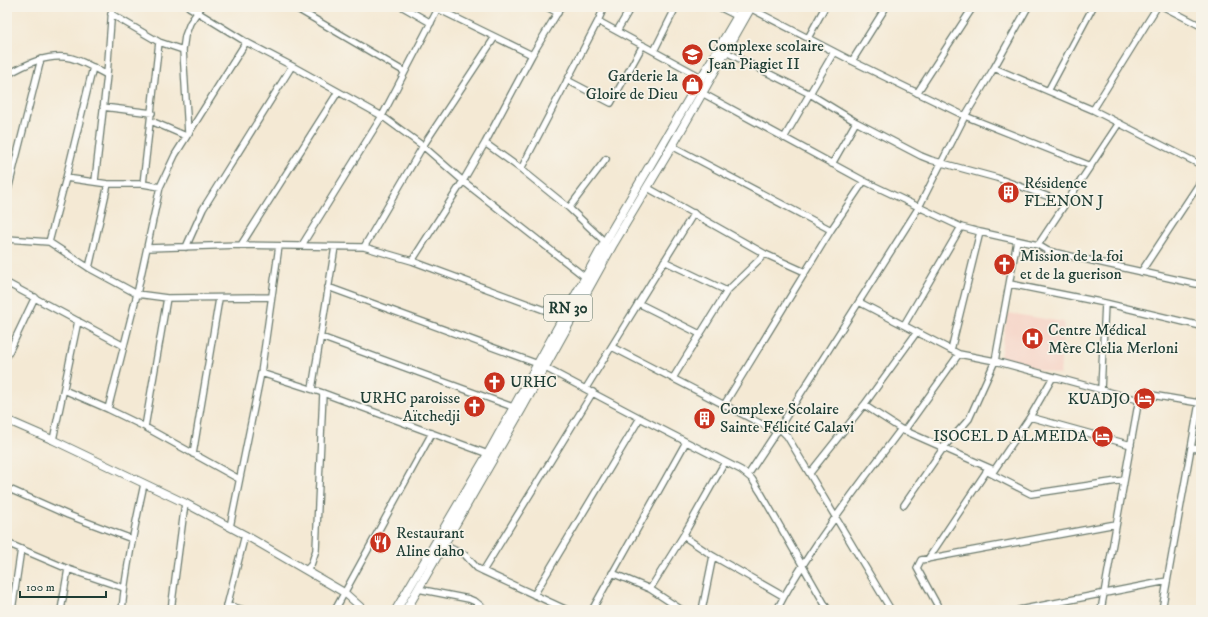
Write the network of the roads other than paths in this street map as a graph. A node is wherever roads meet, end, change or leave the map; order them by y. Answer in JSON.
{"nodes":[{"id":1,"x":112,"y":7,"type":"edge"},
{"id":2,"x":189,"y":7,"type":"edge"},
{"id":3,"x":201,"y":7,"type":"edge"},
{"id":4,"x":294,"y":7,"type":"edge"},
{"id":5,"x":403,"y":7,"type":"edge"},
{"id":6,"x":547,"y":7,"type":"edge"},
{"id":7,"x":561,"y":7,"type":"edge"},
{"id":8,"x":602,"y":7,"type":"edge"},
{"id":9,"x":631,"y":7,"type":"edge"},
{"id":10,"x":676,"y":7,"type":"edge"},
{"id":11,"x":719,"y":7,"type":"edge"},
{"id":12,"x":748,"y":7,"type":"edge"},
{"id":13,"x":825,"y":7,"type":"edge"},
{"id":14,"x":886,"y":7,"type":"edge"},
{"id":15,"x":973,"y":7,"type":"edge"},
{"id":16,"x":1028,"y":7,"type":"edge"},
{"id":17,"x":1093,"y":7,"type":"edge"},
{"id":18,"x":1157,"y":7,"type":"edge"},
{"id":19,"x":1164,"y":7,"type":"edge"},
{"id":20,"x":439,"y":8,"type":"edge"},
{"id":21,"x":198,"y":12,"type":"junction"},
{"id":22,"x":558,"y":13,"type":"junction"},
{"id":23,"x":112,"y":14,"type":"junction"},
{"id":24,"x":737,"y":16,"type":"junction"},
{"id":25,"x":598,"y":21,"type":"junction"},
{"id":26,"x":431,"y":23,"type":"junction"},
{"id":27,"x":1201,"y":26,"type":"edge"},
{"id":28,"x":617,"y":31,"type":"junction"},
{"id":29,"x":495,"y":37,"type":"junction"},
{"id":30,"x":808,"y":38,"type":"junction"},
{"id":31,"x":159,"y":42,"type":"junction"},
{"id":32,"x":246,"y":42,"type":"junction"},
{"id":33,"x":643,"y":45,"type":"junction"},
{"id":34,"x":183,"y":50,"type":"junction"},
{"id":35,"x":654,"y":51,"type":"junction"},
{"id":36,"x":726,"y":52,"type":"junction"},
{"id":37,"x":834,"y":52,"type":"junction"},
{"id":38,"x":532,"y":55,"type":"junction"},
{"id":39,"x":40,"y":59,"type":"junction"},
{"id":40,"x":852,"y":61,"type":"junction"},
{"id":41,"x":292,"y":66,"type":"junction"},
{"id":42,"x":93,"y":67,"type":"junction"},
{"id":43,"x":994,"y":68,"type":"junction"},
{"id":44,"x":405,"y":72,"type":"junction"},
{"id":45,"x":7,"y":75,"type":"edge"},
{"id":46,"x":107,"y":76,"type":"junction"},
{"id":47,"x":701,"y":76,"type":"junction"},
{"id":48,"x":567,"y":80,"type":"junction"},
{"id":49,"x":1048,"y":91,"type":"junction"},
{"id":50,"x":338,"y":92,"type":"junction"},
{"id":51,"x":702,"y":93,"type":"junction"},
{"id":52,"x":917,"y":93,"type":"junction"},
{"id":53,"x":810,"y":94,"type":"junction"},
{"id":54,"x":103,"y":107,"type":"junction"},
{"id":55,"x":1093,"y":110,"type":"junction"},
{"id":56,"x":152,"y":113,"type":"junction"},
{"id":57,"x":382,"y":116,"type":"junction"},
{"id":58,"x":966,"y":116,"type":"junction"},
{"id":59,"x":151,"y":121,"type":"junction"},
{"id":60,"x":856,"y":122,"type":"junction"},
{"id":61,"x":1119,"y":123,"type":"junction"},
{"id":62,"x":187,"y":135,"type":"junction"},
{"id":63,"x":784,"y":138,"type":"junction"},
{"id":64,"x":485,"y":143,"type":"junction"},
{"id":65,"x":423,"y":146,"type":"junction"},
{"id":66,"x":672,"y":146,"type":"junction"},
{"id":67,"x":606,"y":159,"type":"dead end"},
{"id":68,"x":942,"y":163,"type":"junction"},
{"id":69,"x":832,"y":164,"type":"junction"},
{"id":70,"x":1201,"y":165,"type":"edge"},
{"id":71,"x":1091,"y":166,"type":"junction"},
{"id":72,"x":520,"y":169,"type":"junction"},
{"id":73,"x":66,"y":178,"type":"junction"},
{"id":74,"x":95,"y":181,"type":"junction"},
{"id":75,"x":463,"y":181,"type":"junction"},
{"id":76,"x":864,"y":181,"type":"junction"},
{"id":77,"x":1201,"y":181,"type":"edge"},
{"id":78,"x":108,"y":184,"type":"junction"},
{"id":79,"x":143,"y":184,"type":"junction"},
{"id":80,"x":160,"y":187,"type":"junction"},
{"id":81,"x":648,"y":188,"type":"junction"},
{"id":82,"x":7,"y":194,"type":"edge"},
{"id":83,"x":1066,"y":203,"type":"junction"},
{"id":84,"x":919,"y":207,"type":"junction"},
{"id":85,"x":569,"y":208,"type":"junction"},
{"id":86,"x":694,"y":213,"type":"junction"},
{"id":87,"x":961,"y":226,"type":"junction"},
{"id":88,"x":831,"y":230,"type":"junction"},
{"id":89,"x":980,"y":232,"type":"junction"},
{"id":90,"x":7,"y":239,"type":"edge"},
{"id":91,"x":1017,"y":241,"type":"junction"},
{"id":92,"x":49,"y":242,"type":"junction"},
{"id":93,"x":605,"y":242,"type":"junction"},
{"id":94,"x":241,"y":245,"type":"junction"},
{"id":95,"x":302,"y":245,"type":"junction"},
{"id":96,"x":1038,"y":245,"type":"junction"},
{"id":97,"x":279,"y":246,"type":"junction"},
{"id":98,"x":186,"y":247,"type":"junction"},
{"id":99,"x":335,"y":247,"type":"junction"},
{"id":100,"x":364,"y":247,"type":"junction"},
{"id":101,"x":147,"y":248,"type":"junction"},
{"id":102,"x":765,"y":254,"type":"junction"},
{"id":103,"x":664,"y":260,"type":"junction"},
{"id":104,"x":412,"y":261,"type":"junction"},
{"id":105,"x":90,"y":268,"type":"junction"},
{"id":106,"x":805,"y":272,"type":"junction"},
{"id":107,"x":1141,"y":272,"type":"junction"},
{"id":108,"x":585,"y":277,"type":"junction"},
{"id":109,"x":7,"y":283,"type":"edge"},
{"id":110,"x":1010,"y":284,"type":"junction"},
{"id":111,"x":1201,"y":285,"type":"edge"},
{"id":112,"x":328,"y":287,"type":"junction"},
{"id":113,"x":727,"y":291,"type":"junction"},
{"id":114,"x":137,"y":294,"type":"junction"},
{"id":115,"x":35,"y":297,"type":"junction"},
{"id":116,"x":271,"y":297,"type":"junction"},
{"id":117,"x":166,"y":298,"type":"junction"},
{"id":118,"x":219,"y":299,"type":"junction"},
{"id":119,"x":859,"y":302,"type":"junction"},
{"id":120,"x":638,"y":303,"type":"junction"},
{"id":121,"x":1105,"y":303,"type":"junction"},
{"id":122,"x":563,"y":317,"type":"junction"},
{"id":123,"x":78,"y":321,"type":"junction"},
{"id":124,"x":904,"y":325,"type":"junction"},
{"id":125,"x":1201,"y":326,"type":"edge"},
{"id":126,"x":917,"y":332,"type":"junction"},
{"id":127,"x":700,"y":334,"type":"junction"},
{"id":128,"x":321,"y":337,"type":"junction"},
{"id":129,"x":124,"y":346,"type":"junction"},
{"id":130,"x":612,"y":347,"type":"junction"},
{"id":131,"x":951,"y":350,"type":"junction"},
{"id":132,"x":959,"y":354,"type":"junction"},
{"id":133,"x":7,"y":356,"type":"edge"},
{"id":134,"x":995,"y":361,"type":"junction"},
{"id":135,"x":542,"y":365,"type":"junction"},
{"id":136,"x":261,"y":373,"type":"junction"},
{"id":137,"x":1053,"y":377,"type":"junction"},
{"id":138,"x":673,"y":378,"type":"junction"},
{"id":139,"x":586,"y":388,"type":"junction"},
{"id":140,"x":312,"y":389,"type":"junction"},
{"id":141,"x":64,"y":390,"type":"junction"},
{"id":142,"x":1101,"y":390,"type":"junction"},
{"id":143,"x":593,"y":392,"type":"junction"},
{"id":144,"x":1201,"y":392,"type":"edge"},
{"id":145,"x":323,"y":393,"type":"junction"},
{"id":146,"x":1139,"y":400,"type":"junction"},
{"id":147,"x":724,"y":404,"type":"junction"},
{"id":148,"x":864,"y":405,"type":"junction"},
{"id":149,"x":1200,"y":405,"type":"edge"},
{"id":150,"x":513,"y":407,"type":"junction"},
{"id":151,"x":108,"y":409,"type":"junction"},
{"id":152,"x":1030,"y":417,"type":"junction"},
{"id":153,"x":640,"y":418,"type":"junction"},
{"id":154,"x":7,"y":420,"type":"edge"},
{"id":155,"x":145,"y":427,"type":"junction"},
{"id":156,"x":778,"y":430,"type":"junction"},
{"id":157,"x":903,"y":430,"type":"junction"},
{"id":158,"x":432,"y":433,"type":"junction"},
{"id":159,"x":53,"y":440,"type":"junction"},
{"id":160,"x":686,"y":442,"type":"junction"},
{"id":161,"x":1130,"y":445,"type":"junction"},
{"id":162,"x":944,"y":447,"type":"junction"},
{"id":163,"x":1191,"y":448,"type":"junction"},
{"id":164,"x":1201,"y":449,"type":"edge"},
{"id":165,"x":193,"y":454,"type":"junction"},
{"id":166,"x":488,"y":454,"type":"junction"},
{"id":167,"x":725,"y":462,"type":"junction"},
{"id":168,"x":990,"y":471,"type":"junction"},
{"id":169,"x":810,"y":473,"type":"junction"},
{"id":170,"x":748,"y":475,"type":"junction"},
{"id":171,"x":239,"y":479,"type":"junction"},
{"id":172,"x":1124,"y":480,"type":"junction"},
{"id":173,"x":144,"y":484,"type":"junction"},
{"id":174,"x":7,"y":488,"type":"edge"},
{"id":175,"x":185,"y":503,"type":"junction"},
{"id":176,"x":904,"y":505,"type":"dead end"},
{"id":177,"x":836,"y":516,"type":"junction"},
{"id":178,"x":1116,"y":524,"type":"junction"},
{"id":179,"x":230,"y":527,"type":"junction"},
{"id":180,"x":245,"y":535,"type":"junction"},
{"id":181,"x":683,"y":536,"type":"junction"},
{"id":182,"x":132,"y":539,"type":"junction"},
{"id":183,"x":7,"y":543,"type":"edge"},
{"id":184,"x":444,"y":545,"type":"junction"},
{"id":185,"x":22,"y":549,"type":"junction"},
{"id":186,"x":713,"y":556,"type":"junction"},
{"id":187,"x":928,"y":559,"type":"junction"},
{"id":188,"x":803,"y":565,"type":"junction"},
{"id":189,"x":68,"y":569,"type":"junction"},
{"id":190,"x":307,"y":569,"type":"junction"},
{"id":191,"x":483,"y":571,"type":"junction"},
{"id":192,"x":612,"y":573,"type":"junction"},
{"id":193,"x":1167,"y":581,"type":"junction"},
{"id":194,"x":124,"y":588,"type":"junction"},
{"id":195,"x":418,"y":589,"type":"junction"},
{"id":196,"x":650,"y":589,"type":"junction"},
{"id":197,"x":345,"y":593,"type":"junction"},
{"id":198,"x":1103,"y":593,"type":"junction"},
{"id":199,"x":534,"y":595,"type":"junction"},
{"id":200,"x":783,"y":596,"type":"junction"},
{"id":201,"x":226,"y":608,"type":"edge"},
{"id":202,"x":12,"y":610,"type":"edge"},
{"id":203,"x":61,"y":610,"type":"edge"},
{"id":204,"x":122,"y":610,"type":"edge"},
{"id":205,"x":171,"y":610,"type":"edge"},
{"id":206,"x":244,"y":610,"type":"edge"},
{"id":207,"x":335,"y":610,"type":"edge"},
{"id":208,"x":364,"y":610,"type":"edge"},
{"id":209,"x":396,"y":610,"type":"edge"},
{"id":210,"x":406,"y":610,"type":"edge"},
{"id":211,"x":486,"y":610,"type":"edge"},
{"id":212,"x":566,"y":610,"type":"edge"},
{"id":213,"x":592,"y":610,"type":"edge"},
{"id":214,"x":682,"y":610,"type":"edge"},
{"id":215,"x":702,"y":610,"type":"edge"},
{"id":216,"x":777,"y":610,"type":"edge"},
{"id":217,"x":828,"y":610,"type":"edge"},
{"id":218,"x":891,"y":610,"type":"edge"},
{"id":219,"x":940,"y":610,"type":"edge"},
{"id":220,"x":1019,"y":610,"type":"edge"},
{"id":221,"x":1101,"y":610,"type":"edge"},
{"id":222,"x":1162,"y":610,"type":"edge"}],
"edges":[{"from":1,"to":23,"type":"street"},
{"from":2,"to":21,"type":"street"},
{"from":3,"to":21,"type":"street"},
{"from":4,"to":44,"type":"street"},
{"from":5,"to":26,"type":"street"},
{"from":6,"to":22,"type":"street"},
{"from":7,"to":22,"type":"street"},
{"from":8,"to":25,"type":"street"},
{"from":9,"to":28,"type":"street"},
{"from":10,"to":35,"type":"street"},
{"from":11,"to":24,"type":"street"},
{"from":12,"to":24,"type":"main road","number":"RN 30"},
{"from":12,"to":30,"type":"street"},
{"from":12,"to":36,"type":"main road","name":"RN 30","number":"RN 30"},
{"from":13,"to":30,"type":"street"},
{"from":14,"to":40,"type":"street"},
{"from":15,"to":52,"type":"street"},
{"from":16,"to":43,"type":"street"},
{"from":17,"to":49,"type":"street"},
{"from":18,"to":55,"type":"street"},
{"from":19,"to":27,"type":"street"},
{"from":20,"to":26,"type":"street"},
{"from":20,"to":29,"type":"street"},
{"from":21,"to":32,"type":"street"},
{"from":21,"to":34,"type":"street"},
{"from":22,"to":38,"type":"street"},
{"from":23,"to":31,"type":"street"},
{"from":23,"to":46,"type":"street"},
{"from":24,"to":47,"type":"main road","number":"RN 30"},
{"from":25,"to":28,"type":"street"},
{"from":25,"to":48,"type":"street"},
{"from":26,"to":44,"type":"street"},
{"from":28,"to":33,"type":"street"},
{"from":29,"to":38,"type":"street"},
{"from":29,"to":65,"type":"street"},
{"from":30,"to":37,"type":"street"},
{"from":31,"to":34,"type":"street"},
{"from":31,"to":56,"type":"street"},
{"from":32,"to":41,"type":"street"},
{"from":32,"to":62,"type":"street"},
{"from":33,"to":35,"type":"street"},
{"from":33,"to":48,"type":"street"},
{"from":34,"to":62,"type":"street"},
{"from":35,"to":47,"type":"street"},
{"from":36,"to":51,"type":"main road","name":"RN 30","number":"RN 30"},
{"from":36,"to":53,"type":"street"},
{"from":37,"to":40,"type":"street"},
{"from":37,"to":53,"type":"street"},
{"from":38,"to":64,"type":"street"},
{"from":39,"to":42,"type":"street"},
{"from":39,"to":45,"type":"street"},
{"from":39,"to":82,"type":"street"},
{"from":40,"to":52,"type":"street"},
{"from":41,"to":50,"type":"street"},
{"from":41,"to":98,"type":"street"},
{"from":42,"to":46,"type":"street"},
{"from":42,"to":73,"type":"street"},
{"from":43,"to":49,"type":"street"},
{"from":43,"to":58,"type":"street"},
{"from":44,"to":57,"type":"street"},
{"from":46,"to":54,"type":"street"},
{"from":47,"to":93,"type":"main road","number":"RN 30"},
{"from":48,"to":72,"type":"street"},
{"from":49,"to":55,"type":"street"},
{"from":50,"to":57,"type":"street"},
{"from":50,"to":94,"type":"street"},
{"from":51,"to":63,"type":"street"},
{"from":51,"to":66,"type":"main road","name":"RN 30","number":"RN 30"},
{"from":52,"to":58,"type":"street"},
{"from":53,"to":60,"type":"street"},
{"from":53,"to":63,"type":"street"},
{"from":54,"to":56,"type":"street"},
{"from":54,"to":74,"type":"street"},
{"from":55,"to":61,"type":"street"},
{"from":56,"to":59,"type":"street"},
{"from":57,"to":65,"type":"street"},
{"from":57,"to":95,"type":"street"},
{"from":58,"to":68,"type":"street"},
{"from":58,"to":71,"type":"street"},
{"from":59,"to":62,"type":"street"},
{"from":59,"to":79,"type":"street"},
{"from":60,"to":68,"type":"street"},
{"from":60,"to":69,"type":"street"},
{"from":61,"to":70,"type":"street"},
{"from":61,"to":71,"type":"street"},
{"from":62,"to":80,"type":"street"},
{"from":63,"to":69,"type":"street"},
{"from":64,"to":72,"type":"street"},
{"from":64,"to":75,"type":"street"},
{"from":65,"to":75,"type":"street"},
{"from":65,"to":100,"type":"street"},
{"from":66,"to":81,"type":"main road","name":"RN 30","number":"RN 30"},
{"from":66,"to":88,"type":"street"},
{"from":67,"to":85,"type":"street"},
{"from":68,"to":83,"type":"street"},
{"from":68,"to":84,"type":"street"},
{"from":69,"to":76,"type":"street"},
{"from":71,"to":83,"type":"street"},
{"from":72,"to":85,"type":"street"},
{"from":73,"to":74,"type":"street"},
{"from":73,"to":92,"type":"street"},
{"from":74,"to":78,"type":"street"},
{"from":75,"to":104,"type":"street"},
{"from":75,"to":108,"type":"street"},
{"from":76,"to":84,"type":"street"},
{"from":76,"to":88,"type":"street"},
{"from":77,"to":107,"type":"street"},
{"from":78,"to":79,"type":"street"},
{"from":78,"to":105,"type":"street"},
{"from":79,"to":80,"type":"street"},
{"from":80,"to":101,"type":"street"},
{"from":81,"to":86,"type":"street"},
{"from":81,"to":135,"type":"main road","name":"RN 30","number":"RN 30"},
{"from":83,"to":96,"type":"street"},
{"from":84,"to":87,"type":"street"},
{"from":84,"to":119,"type":"street"},
{"from":85,"to":93,"type":"street"},
{"from":86,"to":102,"type":"street"},
{"from":86,"to":103,"type":"street"},
{"from":87,"to":89,"type":"street"},
{"from":87,"to":124,"type":"street"},
{"from":88,"to":106,"type":"street"},
{"from":89,"to":91,"type":"street"},
{"from":89,"to":131,"type":"street"},
{"from":90,"to":92,"type":"street"},
{"from":91,"to":96,"type":"street"},
{"from":91,"to":110,"type":"street"},
{"from":92,"to":105,"type":"street"},
{"from":93,"to":108,"type":"main road","number":"RN 30"},
{"from":94,"to":97,"type":"street"},
{"from":94,"to":98,"type":"street"},
{"from":95,"to":97,"type":"street"},
{"from":95,"to":99,"type":"street"},
{"from":96,"to":107,"type":"street"},
{"from":97,"to":116,"type":"street"},
{"from":98,"to":101,"type":"street"},
{"from":99,"to":100,"type":"street"},
{"from":99,"to":112,"type":"street"},
{"from":100,"to":104,"type":"street"},
{"from":101,"to":114,"type":"street"},
{"from":102,"to":106,"type":"street"},
{"from":102,"to":113,"type":"street"},
{"from":103,"to":113,"type":"street"},
{"from":103,"to":120,"type":"street"},
{"from":104,"to":122,"type":"street"},
{"from":105,"to":114,"type":"street"},
{"from":106,"to":147,"type":"street"},
{"from":107,"to":111,"type":"street"},
{"from":108,"to":122,"type":"main road","number":"RN 30"},
{"from":109,"to":115,"type":"street"},
{"from":110,"to":121,"type":"street"},
{"from":110,"to":134,"type":"street"},
{"from":112,"to":128,"type":"street"},
{"from":112,"to":135,"type":"street"},
{"from":113,"to":127,"type":"street"},
{"from":114,"to":117,"type":"street"},
{"from":114,"to":129,"type":"street"},
{"from":115,"to":123,"type":"street"},
{"from":115,"to":133,"type":"street"},
{"from":116,"to":118,"type":"street"},
{"from":116,"to":136,"type":"street"},
{"from":117,"to":118,"type":"street"},
{"from":117,"to":155,"type":"street"},
{"from":118,"to":165,"type":"street"},
{"from":119,"to":124,"type":"street"},
{"from":119,"to":156,"type":"street"},
{"from":120,"to":127,"type":"street"},
{"from":120,"to":130,"type":"street"},
{"from":121,"to":125,"type":"street"},
{"from":121,"to":142,"type":"street"},
{"from":122,"to":135,"type":"main road","number":"RN 30"},
{"from":123,"to":129,"type":"street"},
{"from":123,"to":141,"type":"street"},
{"from":124,"to":126,"type":"street"},
{"from":126,"to":131,"type":"street"},
{"from":126,"to":148,"type":"street"},
{"from":127,"to":138,"type":"street"},
{"from":128,"to":140,"type":"street"},
{"from":128,"to":150,"type":"street"},
{"from":129,"to":151,"type":"street"},
{"from":130,"to":138,"type":"street"},
{"from":130,"to":139,"type":"street"},
{"from":131,"to":132,"type":"street"},
{"from":132,"to":134,"type":"street"},
{"from":132,"to":157,"type":"street"},
{"from":134,"to":137,"type":"street"},
{"from":134,"to":162,"type":"street"},
{"from":135,"to":139,"type":"street"},
{"from":135,"to":150,"type":"main road","number":"RN 30"},
{"from":135,"to":184,"type":"main road","name":"RN 30","number":"RN 30"},
{"from":136,"to":140,"type":"street"},
{"from":136,"to":171,"type":"street"},
{"from":137,"to":142,"type":"street"},
{"from":137,"to":152,"type":"street"},
{"from":138,"to":147,"type":"street"},
{"from":139,"to":143,"type":"street"},
{"from":140,"to":145,"type":"street"},
{"from":141,"to":151,"type":"street"},
{"from":141,"to":159,"type":"street"},
{"from":142,"to":146,"type":"street"},
{"from":143,"to":153,"type":"street"},
{"from":143,"to":191,"type":"street"},
{"from":144,"to":149,"type":"street"},
{"from":145,"to":158,"type":"street"},
{"from":145,"to":190,"type":"street"},
{"from":146,"to":149,"type":"street"},
{"from":146,"to":161,"type":"street"},
{"from":147,"to":156,"type":"street"},
{"from":148,"to":157,"type":"street"},
{"from":148,"to":169,"type":"street"},
{"from":149,"to":163,"type":"street"},
{"from":150,"to":166,"type":"main road","number":"RN 30"},
{"from":151,"to":155,"type":"street"},
{"from":152,"to":161,"type":"street"},
{"from":152,"to":168,"type":"street"},
{"from":153,"to":160,"type":"street"},
{"from":153,"to":199,"type":"street"},
{"from":154,"to":159,"type":"street"},
{"from":155,"to":165,"type":"street"},
{"from":156,"to":169,"type":"street"},
{"from":156,"to":170,"type":"street"},
{"from":157,"to":162,"type":"street"},
{"from":157,"to":177,"type":"street"},
{"from":158,"to":166,"type":"street"},
{"from":158,"to":197,"type":"street"},
{"from":159,"to":173,"type":"street"},
{"from":160,"to":167,"type":"street"},
{"from":160,"to":192,"type":"street"},
{"from":161,"to":172,"type":"street"},
{"from":162,"to":168,"type":"street"},
{"from":162,"to":176,"type":"street"},
{"from":163,"to":164,"type":"street"},
{"from":163,"to":193,"type":"street"},
{"from":165,"to":171,"type":"street"},
{"from":166,"to":209,"type":"main road","number":"RN 30"},
{"from":167,"to":170,"type":"street"},
{"from":167,"to":181,"type":"street"},
{"from":168,"to":172,"type":"street"},
{"from":168,"to":187,"type":"street"},
{"from":169,"to":177,"type":"street"},
{"from":170,"to":188,"type":"street"},
{"from":171,"to":179,"type":"street"},
{"from":172,"to":178,"type":"street"},
{"from":173,"to":175,"type":"street"},
{"from":173,"to":182,"type":"street"},
{"from":174,"to":182,"type":"street"},
{"from":175,"to":179,"type":"street"},
{"from":175,"to":205,"type":"street"},
{"from":177,"to":188,"type":"street"},
{"from":177,"to":218,"type":"street"},
{"from":178,"to":187,"type":"street"},
{"from":178,"to":198,"type":"street"},
{"from":179,"to":180,"type":"street"},
{"from":180,"to":190,"type":"street"},
{"from":180,"to":201,"type":"street"},
{"from":181,"to":186,"type":"street"},
{"from":181,"to":196,"type":"street"},
{"from":182,"to":194,"type":"street"},
{"from":183,"to":185,"type":"street"},
{"from":184,"to":191,"type":"street"},
{"from":184,"to":195,"type":"main road","name":"RN 30","number":"RN 30"},
{"from":185,"to":189,"type":"street"},
{"from":185,"to":202,"type":"street"},
{"from":186,"to":200,"type":"street"},
{"from":186,"to":215,"type":"street"},
{"from":187,"to":219,"type":"street"},
{"from":188,"to":200,"type":"street"},
{"from":188,"to":217,"type":"street"},
{"from":189,"to":194,"type":"street"},
{"from":189,"to":203,"type":"street"},
{"from":190,"to":197,"type":"street"},
{"from":191,"to":199,"type":"street"},
{"from":192,"to":196,"type":"street"},
{"from":192,"to":213,"type":"street"},
{"from":193,"to":198,"type":"street"},
{"from":193,"to":222,"type":"street"},
{"from":194,"to":204,"type":"street"},
{"from":195,"to":210,"type":"main road","name":"RN 30","number":"RN 30"},
{"from":195,"to":211,"type":"street"},
{"from":196,"to":214,"type":"street"},
{"from":197,"to":207,"type":"street"},
{"from":197,"to":208,"type":"street"},
{"from":198,"to":220,"type":"street"},
{"from":198,"to":221,"type":"street"},
{"from":199,"to":212,"type":"street"},
{"from":200,"to":216,"type":"street"},
{"from":201,"to":206,"type":"street"}]}
